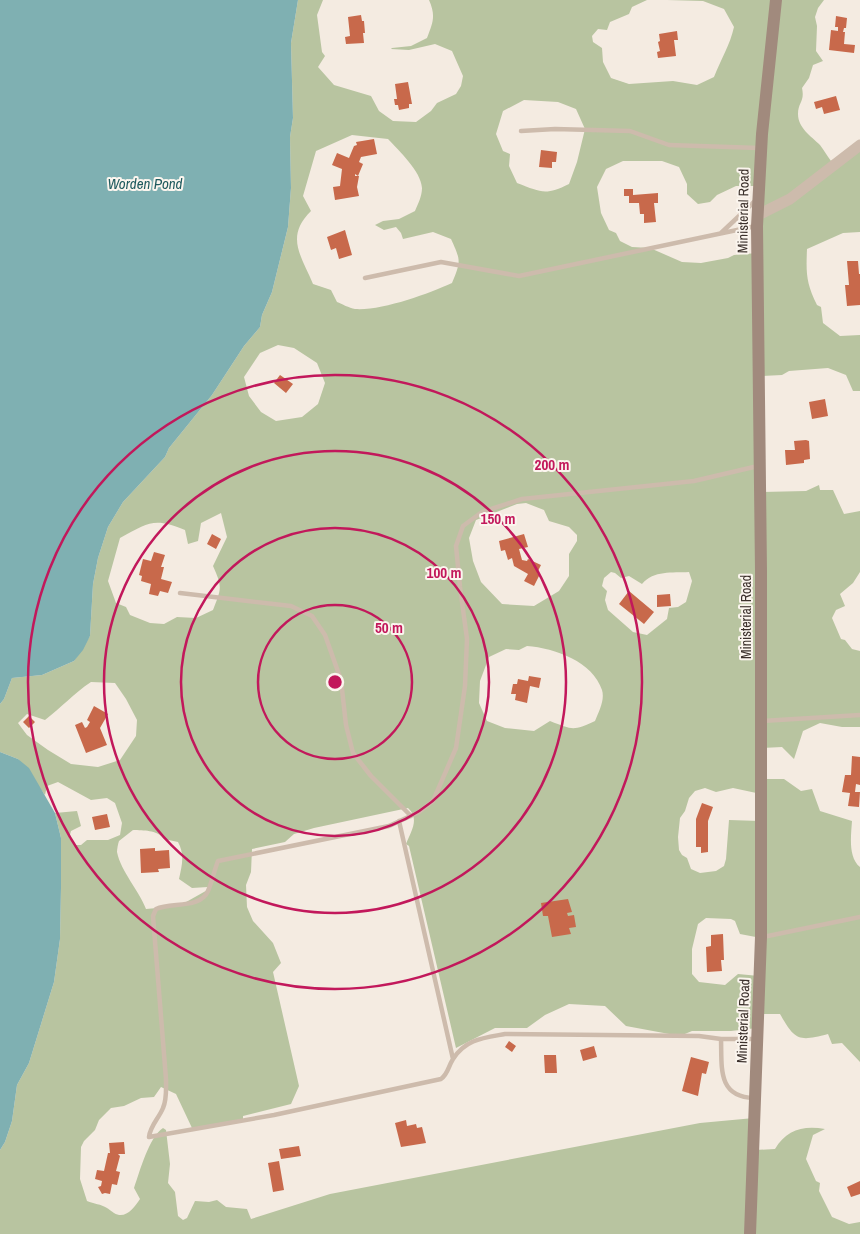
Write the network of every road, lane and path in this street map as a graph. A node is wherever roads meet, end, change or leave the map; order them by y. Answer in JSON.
{"nodes":[{"id":1,"x":776,"y":0,"type":"edge"},
{"id":2,"x":521,"y":131,"type":"dead end"},
{"id":3,"x":860,"y":145,"type":"edge"},
{"id":4,"x":760,"y":148,"type":"junction"},
{"id":5,"x":758,"y":198,"type":"junction"},
{"id":6,"x":757,"y":221,"type":"junction"},
{"id":7,"x":720,"y":234,"type":"junction"},
{"id":8,"x":365,"y":278,"type":"dead end"},
{"id":9,"x":760,"y":466,"type":"junction"},
{"id":10,"x":180,"y":593,"type":"dead end"},
{"id":11,"x":860,"y":716,"type":"edge"},
{"id":12,"x":761,"y":721,"type":"junction"},
{"id":13,"x":411,"y":816,"type":"junction"},
{"id":14,"x":399,"y":821,"type":"junction"},
{"id":15,"x":860,"y":916,"type":"edge"},
{"id":16,"x":761,"y":937,"type":"junction"},
{"id":17,"x":757,"y":1039,"type":"junction"},
{"id":18,"x":721,"y":1040,"type":"junction"},
{"id":19,"x":453,"y":1059,"type":"junction"},
{"id":20,"x":755,"y":1098,"type":"junction"},
{"id":21,"x":750,"y":1234,"type":"edge"}],
"edges":[{"from":1,"to":4,"type":"main road","name":"Ministerial Road"},
{"from":2,"to":4,"type":"lane"},
{"from":3,"to":6,"type":"street"},
{"from":4,"to":5,"type":"main road","name":"Ministerial Road"},
{"from":5,"to":6,"type":"main road","name":"Ministerial Road"},
{"from":5,"to":7,"type":"lane"},
{"from":6,"to":7,"type":"lane"},
{"from":6,"to":9,"type":"main road","name":"Ministerial Road"},
{"from":7,"to":8,"type":"lane"},
{"from":9,"to":12,"type":"main road","name":"Ministerial Road"},
{"from":9,"to":13,"type":"lane"},
{"from":10,"to":13,"type":"lane"},
{"from":11,"to":12,"type":"lane"},
{"from":12,"to":16,"type":"main road","name":"Ministerial Road"},
{"from":13,"to":14,"type":"lane"},
{"from":14,"to":19,"type":"lane"},
{"from":14,"to":19,"type":"lane"},
{"from":15,"to":16,"type":"lane"},
{"from":16,"to":17,"type":"main road","name":"Ministerial Road"},
{"from":17,"to":18,"type":"lane"},
{"from":17,"to":20,"type":"main road","name":"Ministerial Road"},
{"from":18,"to":19,"type":"lane"},
{"from":18,"to":20,"type":"lane"},
{"from":20,"to":21,"type":"main road","name":"Ministerial Road"}]}
